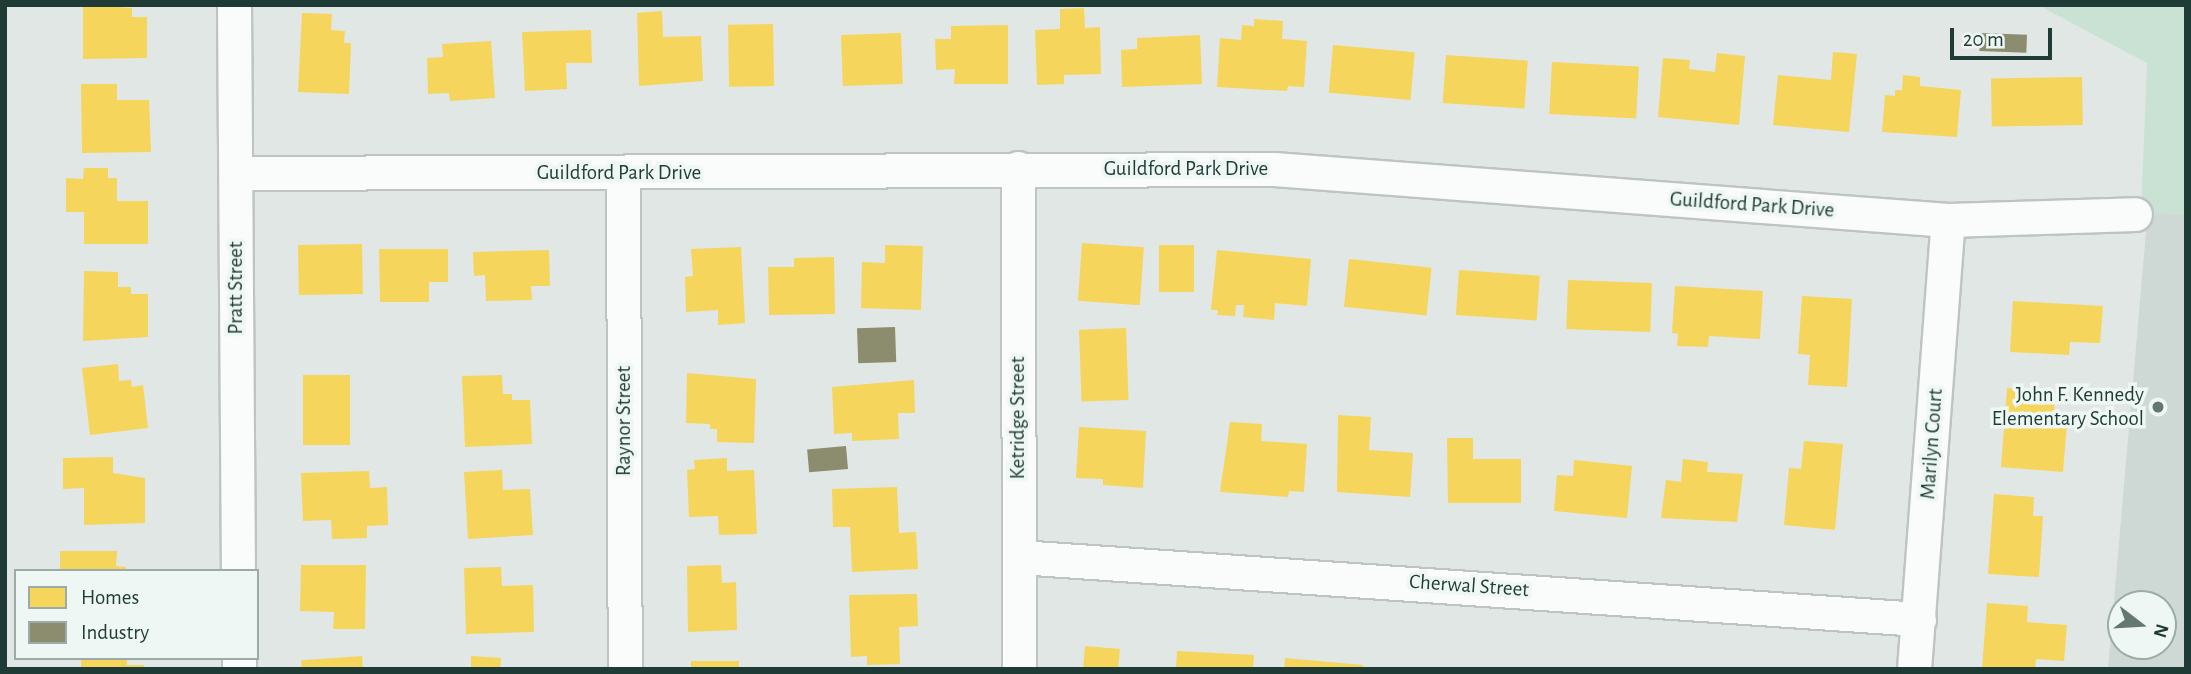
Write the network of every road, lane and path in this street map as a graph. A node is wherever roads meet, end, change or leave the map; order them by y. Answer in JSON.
{"nodes":[{"id":1,"x":234,"y":5,"type":"edge"},
{"id":2,"x":1018,"y":168,"type":"junction"},
{"id":3,"x":236,"y":173,"type":"junction"},
{"id":4,"x":623,"y":173,"type":"junction"},
{"id":5,"x":2135,"y":214,"type":"dead end"},
{"id":6,"x":1948,"y":220,"type":"junction"},
{"id":7,"x":1019,"y":557,"type":"junction"},
{"id":8,"x":238,"y":569,"type":"edge"},
{"id":9,"x":1919,"y":619,"type":"junction"},
{"id":10,"x":625,"y":669,"type":"edge"},
{"id":11,"x":1019,"y":669,"type":"edge"},
{"id":12,"x":1914,"y":669,"type":"edge"}],
"edges":[{"from":1,"to":3,"type":"street","name":"Pratt Street"},
{"from":2,"to":4,"type":"street","name":"Guildford Park Drive"},
{"from":2,"to":6,"type":"street","name":"Guildford Park Drive"},
{"from":2,"to":7,"type":"street","name":"Ketridge Street"},
{"from":3,"to":4,"type":"street","name":"Guildford Park Drive"},
{"from":3,"to":8,"type":"street","name":"Pratt Street"},
{"from":4,"to":10,"type":"street","name":"Raynor Street"},
{"from":5,"to":6,"type":"street","name":"Guildford Park Drive"},
{"from":6,"to":9,"type":"street","name":"Marilyn Court"},
{"from":7,"to":9,"type":"street","name":"Cherwal Street"},
{"from":7,"to":11,"type":"street","name":"Ketridge Street"},
{"from":9,"to":12,"type":"street","name":"Marilyn Court"}]}
